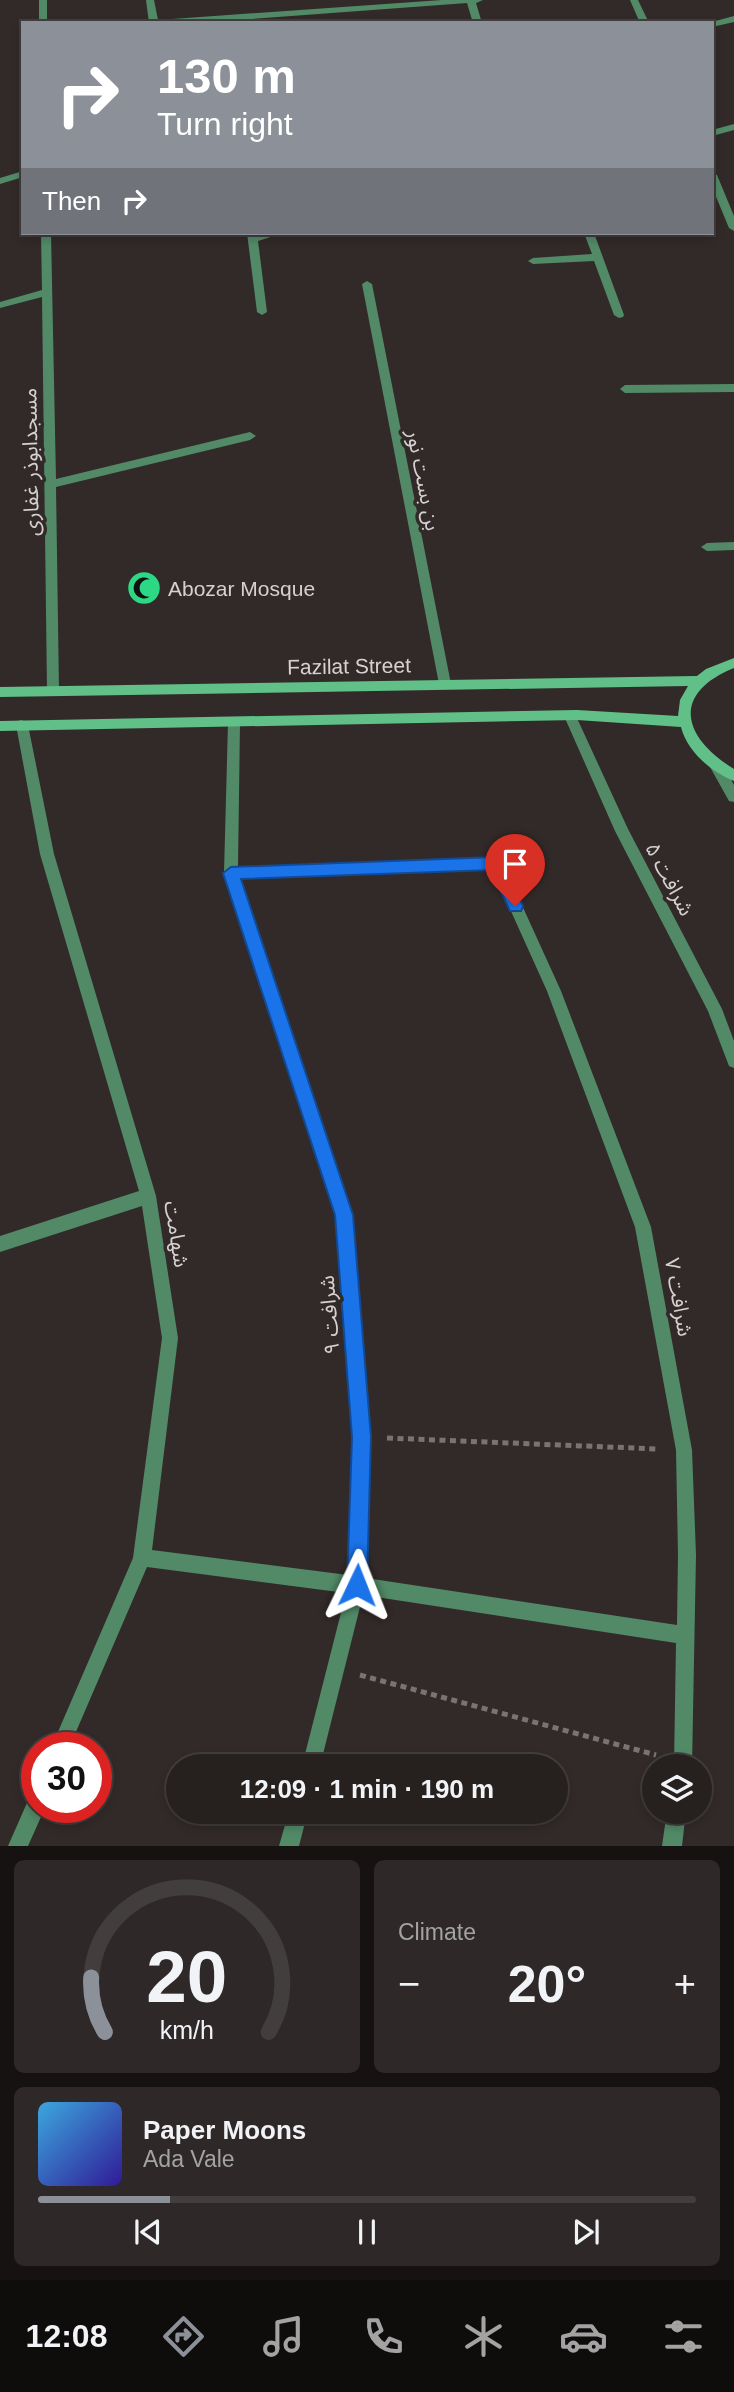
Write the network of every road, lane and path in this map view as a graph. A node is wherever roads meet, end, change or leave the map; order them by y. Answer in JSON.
{"nodes":[{"id":1,"x":43,"y":0,"type":"edge"},
{"id":2,"x":150,"y":0,"type":"edge"},
{"id":3,"x":479,"y":0,"type":"edge"},
{"id":4,"x":634,"y":0,"type":"edge"},
{"id":5,"x":471,"y":1,"type":"edge"},
{"id":6,"x":388,"y":3,"type":"edge"},
{"id":7,"x":353,"y":9,"type":"junction"},
{"id":8,"x":734,"y":19,"type":"edge"},
{"id":9,"x":227,"y":20,"type":"edge"},
{"id":10,"x":43,"y":21,"type":"edge"},
{"id":11,"x":155,"y":21,"type":"edge"},
{"id":12,"x":203,"y":21,"type":"edge"},
{"id":13,"x":354,"y":21,"type":"edge"},
{"id":14,"x":477,"y":21,"type":"edge"},
{"id":15,"x":644,"y":21,"type":"edge"},
{"id":16,"x":714,"y":24,"type":"edge"},
{"id":17,"x":734,"y":127,"type":"edge"},
{"id":18,"x":714,"y":132,"type":"edge"},
{"id":19,"x":21,"y":175,"type":"edge"},
{"id":20,"x":714,"y":179,"type":"edge"},
{"id":21,"x":0,"y":181,"type":"edge"},
{"id":22,"x":734,"y":228,"type":"edge"},
{"id":23,"x":46,"y":235,"type":"edge"},
{"id":24,"x":590,"y":235,"type":"edge"},
{"id":25,"x":253,"y":236,"type":"edge"},
{"id":26,"x":598,"y":257,"type":"junction"},
{"id":27,"x":533,"y":261,"type":"dead end"},
{"id":28,"x":367,"y":284,"type":"dead end"},
{"id":29,"x":47,"y":292,"type":"junction"},
{"id":30,"x":0,"y":305,"type":"edge"},
{"id":31,"x":262,"y":313,"type":"dead end"},
{"id":32,"x":619,"y":315,"type":"dead end"},
{"id":33,"x":734,"y":388,"type":"edge"},
{"id":34,"x":625,"y":389,"type":"dead end"},
{"id":35,"x":250,"y":436,"type":"dead end"},
{"id":36,"x":50,"y":484,"type":"junction"},
{"id":37,"x":734,"y":546,"type":"edge"},
{"id":38,"x":707,"y":547,"type":"dead end"},
{"id":39,"x":734,"y":663,"type":"edge"},
{"id":40,"x":698,"y":681,"type":"junction"},
{"id":41,"x":444,"y":684,"type":"junction"},
{"id":42,"x":53,"y":690,"type":"junction"},
{"id":43,"x":0,"y":692,"type":"edge"},
{"id":44,"x":570,"y":716,"type":"junction"},
{"id":45,"x":685,"y":722,"type":"junction"},
{"id":46,"x":234,"y":723,"type":"junction"},
{"id":47,"x":22,"y":725,"type":"junction"},
{"id":48,"x":0,"y":726,"type":"edge"},
{"id":49,"x":717,"y":767,"type":"junction"},
{"id":50,"x":734,"y":776,"type":"edge"},
{"id":51,"x":734,"y":797,"type":"edge"},
{"id":52,"x":231,"y":873,"type":"junction"},
{"id":53,"x":734,"y":1061,"type":"edge"},
{"id":54,"x":148,"y":1196,"type":"junction"},
{"id":55,"x":0,"y":1244,"type":"edge"},
{"id":56,"x":361,"y":1437,"type":"junction"},
{"id":57,"x":684,"y":1450,"type":"junction"},
{"id":58,"x":142,"y":1558,"type":"junction"},
{"id":59,"x":357,"y":1585,"type":"junction"},
{"id":60,"x":685,"y":1635,"type":"junction"},
{"id":61,"x":337,"y":1669,"type":"junction"},
{"id":62,"x":67,"y":1732,"type":"edge"},
{"id":63,"x":314,"y":1754,"type":"edge"},
{"id":64,"x":647,"y":1754,"type":"edge"},
{"id":65,"x":683,"y":1754,"type":"edge"},
{"id":66,"x":28,"y":1823,"type":"edge"},
{"id":67,"x":295,"y":1824,"type":"edge"},
{"id":68,"x":675,"y":1824,"type":"edge"},
{"id":69,"x":18,"y":1846,"type":"edge"},
{"id":70,"x":289,"y":1846,"type":"edge"},
{"id":71,"x":672,"y":1846,"type":"edge"}],
"edges":[{"from":1,"to":10,"type":"street"},
{"from":2,"to":11,"type":"street"},
{"from":3,"to":5,"type":"street"},
{"from":4,"to":15,"type":"street"},
{"from":5,"to":6,"type":"street"},
{"from":5,"to":14,"type":"street"},
{"from":6,"to":7,"type":"street"},
{"from":7,"to":9,"type":"street"},
{"from":7,"to":13,"type":"street"},
{"from":8,"to":16,"type":"street"},
{"from":9,"to":12,"type":"street"},
{"from":17,"to":18,"type":"street"},
{"from":19,"to":21,"type":"street"},
{"from":20,"to":22,"type":"street"},
{"from":23,"to":29,"type":"street","name":"مسجدابوذر غفاری"},
{"from":24,"to":26,"type":"street"},
{"from":25,"to":31,"type":"street"},
{"from":26,"to":27,"type":"street"},
{"from":26,"to":32,"type":"street"},
{"from":28,"to":41,"type":"street","name":"بن بست نور"},
{"from":29,"to":30,"type":"street"},
{"from":29,"to":36,"type":"street","name":"مسجدابوذر غفاری"},
{"from":33,"to":34,"type":"street"},
{"from":35,"to":36,"type":"street"},
{"from":36,"to":42,"type":"street","name":"مسجدابوذر غفاری"},
{"from":37,"to":38,"type":"street"},
{"from":39,"to":40,"type":"main road"},
{"from":40,"to":41,"type":"main road","name":"Fazilat Street"},
{"from":40,"to":45,"type":"main road"},
{"from":41,"to":42,"type":"main road","name":"Fazilat Street"},
{"from":42,"to":43,"type":"main road","name":"Fazilat Street"},
{"from":44,"to":45,"type":"main road"},
{"from":44,"to":46,"type":"main road"},
{"from":44,"to":53,"type":"street","name":"شرافت ۵"},
{"from":45,"to":49,"type":"main road"},
{"from":46,"to":47,"type":"main road"},
{"from":46,"to":52,"type":"street","name":"شرافت ۹"},
{"from":47,"to":48,"type":"main road"},
{"from":47,"to":54,"type":"street","name":"شهامت"},
{"from":49,"to":50,"type":"main road"},
{"from":49,"to":51,"type":"street"},
{"from":52,"to":56,"type":"street","name":"شرافت ۹"},
{"from":52,"to":57,"type":"street","name":"شرافت ۷"},
{"from":54,"to":55,"type":"street"},
{"from":54,"to":58,"type":"street","name":"شهامت"},
{"from":56,"to":57,"type":"path"},
{"from":56,"to":59,"type":"street","name":"شرافت ۹"},
{"from":57,"to":60,"type":"street","name":"شرافت ۷"},
{"from":58,"to":59,"type":"street"},
{"from":58,"to":62,"type":"street","name":"شهامت"},
{"from":59,"to":60,"type":"street"},
{"from":59,"to":61,"type":"street","name":"شرافت ۹"},
{"from":60,"to":65,"type":"street","name":"شرافت ۷"},
{"from":61,"to":63,"type":"street","name":"شرافت ۹"},
{"from":61,"to":64,"type":"path"},
{"from":66,"to":69,"type":"street"},
{"from":67,"to":70,"type":"street"},
{"from":68,"to":71,"type":"street"}]}
